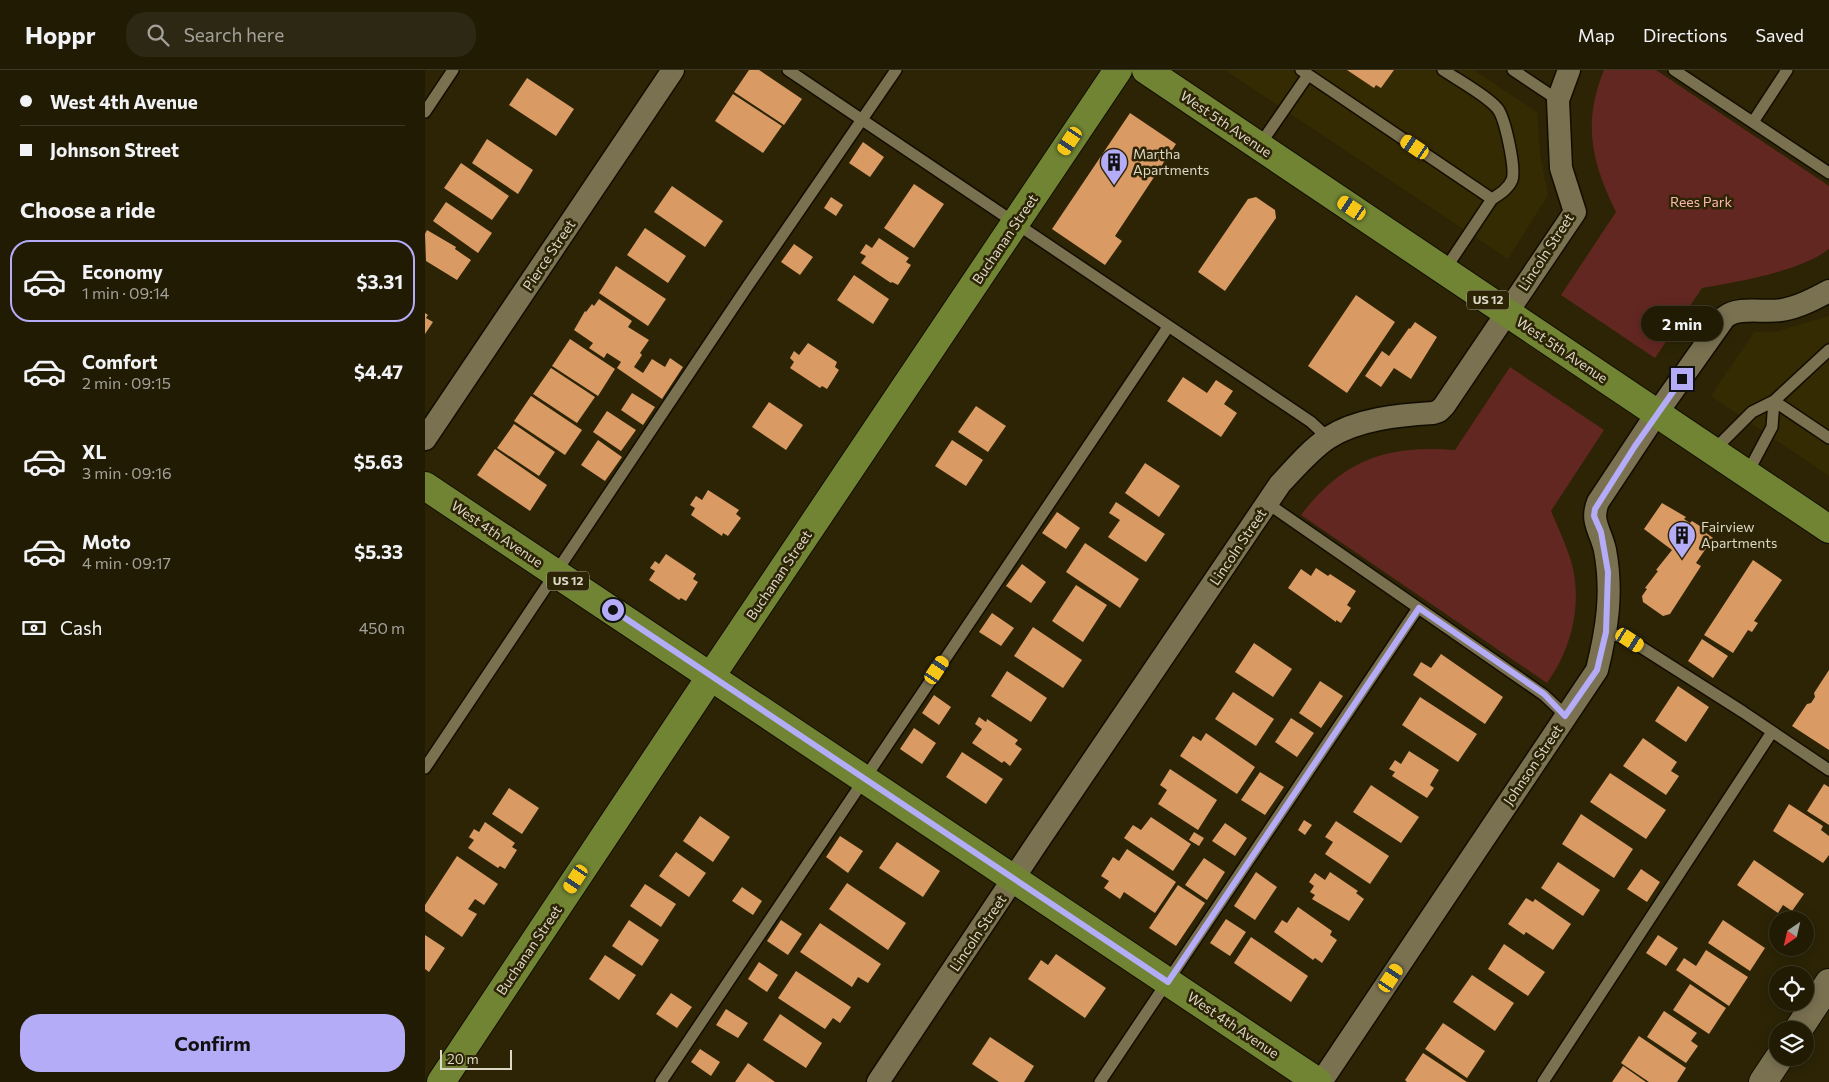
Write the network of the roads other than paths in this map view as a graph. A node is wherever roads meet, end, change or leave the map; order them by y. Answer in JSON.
{"nodes":[{"id":1,"x":453,"y":70,"type":"edge"},
{"id":2,"x":673,"y":70,"type":"edge"},
{"id":3,"x":788,"y":70,"type":"edge"},
{"id":4,"x":896,"y":70,"type":"edge"},
{"id":5,"x":1118,"y":70,"type":"edge"},
{"id":6,"x":1147,"y":70,"type":"edge"},
{"id":7,"x":1443,"y":70,"type":"edge"},
{"id":8,"x":1513,"y":70,"type":"edge"},
{"id":9,"x":1569,"y":70,"type":"edge"},
{"id":10,"x":1674,"y":70,"type":"edge"},
{"id":11,"x":1787,"y":70,"type":"edge"},
{"id":12,"x":1304,"y":72,"type":"edge"},
{"id":13,"x":1559,"y":100,"type":"junction"},
{"id":14,"x":425,"y":112,"type":"edge"},
{"id":15,"x":861,"y":120,"type":"junction"},
{"id":16,"x":1753,"y":122,"type":"junction"},
{"id":17,"x":1259,"y":146,"type":"junction"},
{"id":18,"x":1829,"y":173,"type":"edge"},
{"id":19,"x":1492,"y":199,"type":"junction"},
{"id":20,"x":1016,"y":223,"type":"junction"},
{"id":21,"x":1445,"y":270,"type":"junction"},
{"id":22,"x":1829,"y":291,"type":"edge"},
{"id":23,"x":1507,"y":312,"type":"junction"},
{"id":24,"x":1168,"y":326,"type":"junction"},
{"id":25,"x":1829,"y":350,"type":"edge"},
{"id":26,"x":1773,"y":401,"type":"junction"},
{"id":27,"x":1657,"y":413,"type":"junction"},
{"id":28,"x":1328,"y":438,"type":"junction"},
{"id":29,"x":1829,"y":438,"type":"edge"},
{"id":30,"x":425,"y":439,"type":"edge"},
{"id":31,"x":1713,"y":451,"type":"junction"},
{"id":32,"x":1747,"y":474,"type":"junction"},
{"id":33,"x":425,"y":486,"type":"edge"},
{"id":34,"x":1267,"y":503,"type":"junction"},
{"id":35,"x":1829,"y":529,"type":"edge"},
{"id":36,"x":556,"y":572,"type":"junction"},
{"id":37,"x":1419,"y":608,"type":"junction"},
{"id":38,"x":1606,"y":632,"type":"junction"},
{"id":39,"x":711,"y":676,"type":"junction"},
{"id":40,"x":1565,"y":716,"type":"junction"},
{"id":41,"x":1772,"y":732,"type":"junction"},
{"id":42,"x":425,"y":768,"type":"edge"},
{"id":43,"x":1829,"y":770,"type":"edge"},
{"id":44,"x":864,"y":778,"type":"junction"},
{"id":45,"x":1014,"y":879,"type":"junction"},
{"id":46,"x":1168,"y":982,"type":"junction"},
{"id":47,"x":1829,"y":984,"type":"edge"},
{"id":48,"x":1804,"y":1021,"type":"edge"},
{"id":49,"x":1774,"y":1066,"type":"edge"},
{"id":50,"x":441,"y":1082,"type":"edge"},
{"id":51,"x":661,"y":1082,"type":"edge"},
{"id":52,"x":878,"y":1082,"type":"edge"},
{"id":53,"x":1101,"y":1082,"type":"edge"},
{"id":54,"x":1319,"y":1082,"type":"edge"},
{"id":55,"x":1543,"y":1082,"type":"edge"},
{"id":56,"x":1763,"y":1082,"type":"edge"}],
"edges":[{"from":1,"to":14,"type":"lane"},
{"from":2,"to":30,"type":"street","name":"Pierce Street"},
{"from":3,"to":15,"type":"lane"},
{"from":4,"to":15,"type":"lane"},
{"from":5,"to":20,"type":"main road","name":"Buchanan Street"},
{"from":6,"to":17,"type":"main road","name":"West 5th Avenue","number":"US 12"},
{"from":7,"to":19,"type":"lane"},
{"from":8,"to":13,"type":"lane"},
{"from":9,"to":13,"type":"street","name":"Lincoln Street"},
{"from":10,"to":16,"type":"lane"},
{"from":11,"to":16,"type":"lane"},
{"from":12,"to":17,"type":"lane"},
{"from":12,"to":19,"type":"lane"},
{"from":13,"to":23,"type":"street","name":"Lincoln Street"},
{"from":15,"to":20,"type":"lane"},
{"from":15,"to":36,"type":"lane"},
{"from":16,"to":18,"type":"lane"},
{"from":17,"to":21,"type":"main road","name":"West 5th Avenue","number":"US 12"},
{"from":19,"to":21,"type":"lane"},
{"from":20,"to":24,"type":"lane"},
{"from":20,"to":39,"type":"main road","name":"Buchanan Street"},
{"from":21,"to":23,"type":"main road","name":"West 5th Avenue","number":"US 12"},
{"from":22,"to":27,"type":"street","name":"Johnson Street"},
{"from":23,"to":27,"type":"main road","name":"West 5th Avenue","number":"US 12"},
{"from":23,"to":28,"type":"street","name":"Lincoln Street"},
{"from":24,"to":28,"type":"lane"},
{"from":24,"to":44,"type":"lane"},
{"from":25,"to":26,"type":"lane"},
{"from":26,"to":29,"type":"lane"},
{"from":26,"to":31,"type":"lane"},
{"from":26,"to":32,"type":"lane"},
{"from":27,"to":31,"type":"main road","name":"West 5th Avenue","number":"US 12"},
{"from":27,"to":38,"type":"street","name":"Johnson Street"},
{"from":28,"to":34,"type":"street","name":"Lincoln Street"},
{"from":31,"to":32,"type":"main road","name":"West 5th Avenue","number":"US 12"},
{"from":32,"to":35,"type":"main road","name":"West 5th Avenue","number":"US 12"},
{"from":33,"to":36,"type":"main road","name":"West 4th Avenue","number":"US 12"},
{"from":34,"to":37,"type":"lane"},
{"from":34,"to":45,"type":"street","name":"Lincoln Street"},
{"from":36,"to":39,"type":"main road","name":"West 4th Avenue","number":"US 12"},
{"from":36,"to":42,"type":"lane"},
{"from":37,"to":40,"type":"lane"},
{"from":37,"to":46,"type":"lane"},
{"from":38,"to":40,"type":"street","name":"Johnson Street"},
{"from":38,"to":41,"type":"lane"},
{"from":39,"to":44,"type":"main road","name":"West 4th Avenue","number":"US 12"},
{"from":39,"to":50,"type":"main road","name":"Buchanan Street"},
{"from":40,"to":54,"type":"street","name":"Johnson Street"},
{"from":41,"to":43,"type":"lane"},
{"from":41,"to":55,"type":"lane"},
{"from":44,"to":45,"type":"main road","name":"West 4th Avenue","number":"US 12"},
{"from":44,"to":51,"type":"lane"},
{"from":45,"to":46,"type":"main road","name":"West 4th Avenue","number":"US 12"},
{"from":45,"to":52,"type":"street","name":"Lincoln Street"},
{"from":46,"to":53,"type":"lane"},
{"from":46,"to":54,"type":"main road","name":"West 4th Avenue","number":"US 12"},
{"from":47,"to":48,"type":"street"},
{"from":49,"to":56,"type":"street"}]}
